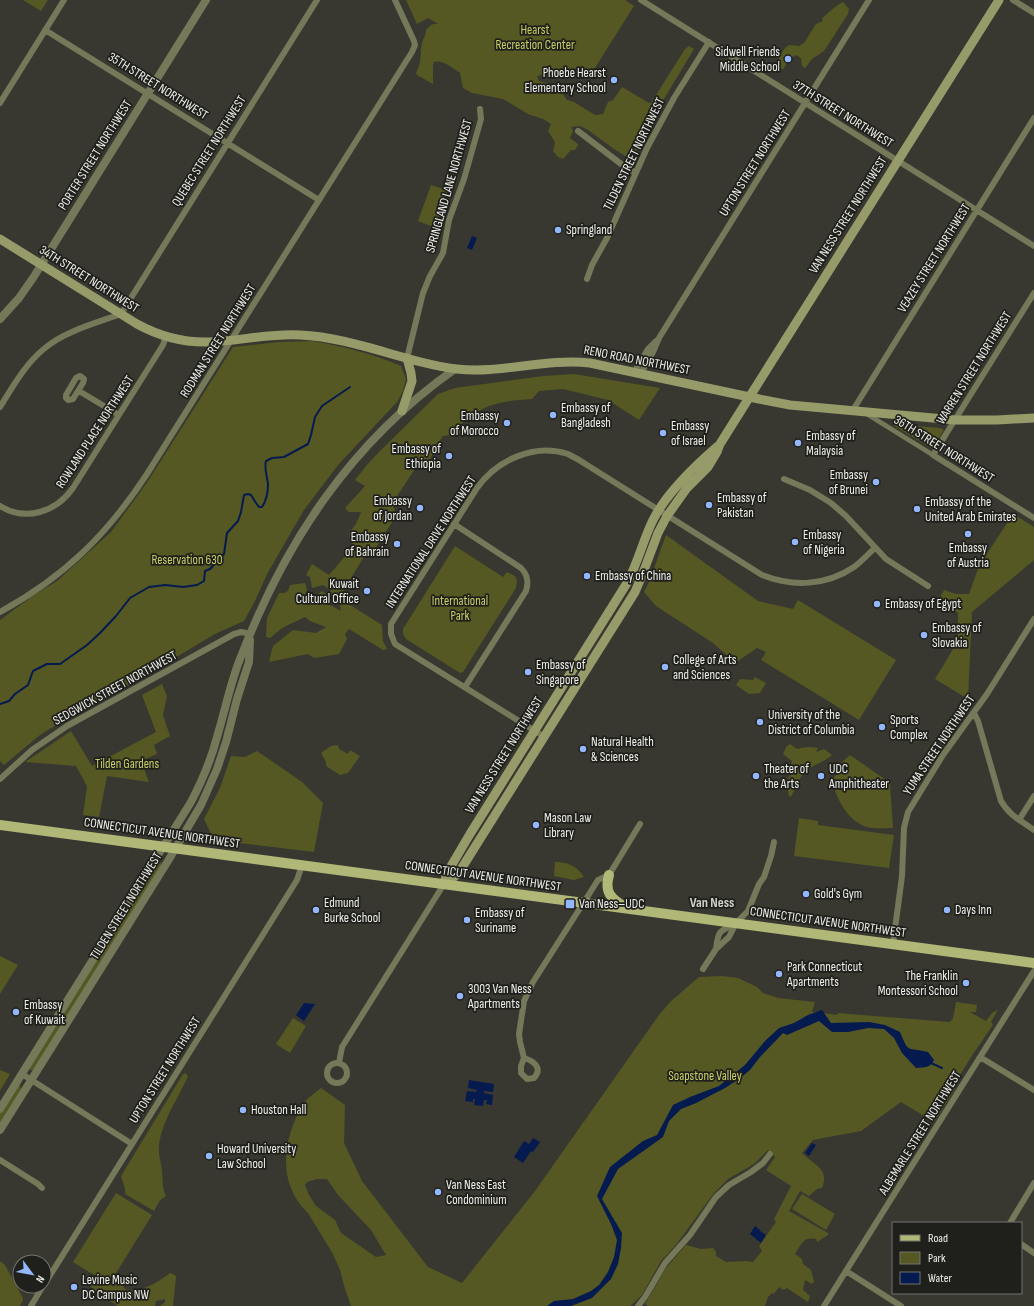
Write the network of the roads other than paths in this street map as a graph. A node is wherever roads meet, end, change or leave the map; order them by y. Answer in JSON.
{"nodes":[{"id":1,"x":64,"y":0,"type":"edge"},
{"id":2,"x":206,"y":0,"type":"edge"},
{"id":3,"x":317,"y":0,"type":"edge"},
{"id":4,"x":395,"y":0,"type":"edge"},
{"id":5,"x":641,"y":0,"type":"edge"},
{"id":6,"x":869,"y":0,"type":"edge"},
{"id":7,"x":998,"y":0,"type":"edge"},
{"id":8,"x":1012,"y":0,"type":"edge"},
{"id":9,"x":1034,"y":13,"type":"edge"},
{"id":10,"x":46,"y":30,"type":"junction"},
{"id":11,"x":708,"y":42,"type":"junction"},
{"id":12,"x":148,"y":93,"type":"junction"},
{"id":13,"x":0,"y":103,"type":"edge"},
{"id":14,"x":805,"y":103,"type":"junction"},
{"id":15,"x":480,"y":109,"type":"dead end"},
{"id":16,"x":1034,"y":118,"type":"edge"},
{"id":17,"x":578,"y":131,"type":"dead end"},
{"id":18,"x":228,"y":143,"type":"junction"},
{"id":19,"x":898,"y":161,"type":"junction"},
{"id":20,"x":636,"y":172,"type":"junction"},
{"id":21,"x":319,"y":200,"type":"junction"},
{"id":22,"x":976,"y":210,"type":"junction"},
{"id":23,"x":0,"y":239,"type":"edge"},
{"id":24,"x":0,"y":245,"type":"edge"},
{"id":25,"x":10,"y":246,"type":"junction"},
{"id":26,"x":1034,"y":246,"type":"edge"},
{"id":27,"x":41,"y":265,"type":"junction"},
{"id":28,"x":587,"y":279,"type":"dead end"},
{"id":29,"x":1034,"y":293,"type":"edge"},
{"id":30,"x":121,"y":314,"type":"junction"},
{"id":31,"x":0,"y":319,"type":"edge"},
{"id":32,"x":166,"y":336,"type":"junction"},
{"id":33,"x":232,"y":340,"type":"junction"},
{"id":34,"x":406,"y":358,"type":"junction"},
{"id":35,"x":455,"y":369,"type":"junction"},
{"id":36,"x":637,"y":373,"type":"junction"},
{"id":37,"x":79,"y":391,"type":"dead end"},
{"id":38,"x":749,"y":397,"type":"junction"},
{"id":39,"x":0,"y":407,"type":"edge"},
{"id":40,"x":852,"y":410,"type":"junction"},
{"id":41,"x":863,"y":411,"type":"junction"},
{"id":42,"x":402,"y":412,"type":"junction"},
{"id":43,"x":119,"y":415,"type":"junction"},
{"id":44,"x":1034,"y":418,"type":"edge"},
{"id":45,"x":955,"y":420,"type":"junction"},
{"id":46,"x":720,"y":444,"type":"junction"},
{"id":47,"x":933,"y":455,"type":"junction"},
{"id":48,"x":784,"y":479,"type":"dead end"},
{"id":49,"x":0,"y":506,"type":"edge"},
{"id":50,"x":659,"y":511,"type":"junction"},
{"id":51,"x":667,"y":516,"type":"junction"},
{"id":52,"x":1034,"y":518,"type":"edge"},
{"id":53,"x":454,"y":524,"type":"junction"},
{"id":54,"x":875,"y":548,"type":"junction"},
{"id":55,"x":928,"y":586,"type":"dead end"},
{"id":56,"x":0,"y":612,"type":"edge"},
{"id":57,"x":1034,"y":619,"type":"edge"},
{"id":58,"x":251,"y":634,"type":"junction"},
{"id":59,"x":465,"y":688,"type":"junction"},
{"id":60,"x":974,"y":713,"type":"junction"},
{"id":61,"x":535,"y":731,"type":"junction"},
{"id":62,"x":543,"y":736,"type":"junction"},
{"id":63,"x":212,"y":753,"type":"junction"},
{"id":64,"x":222,"y":756,"type":"junction"},
{"id":65,"x":0,"y":779,"type":"edge"},
{"id":66,"x":1034,"y":796,"type":"edge"},
{"id":67,"x":1019,"y":820,"type":"junction"},
{"id":68,"x":640,"y":824,"type":"dead end"},
{"id":69,"x":0,"y":825,"type":"edge"},
{"id":70,"x":1034,"y":830,"type":"edge"},
{"id":71,"x":774,"y":842,"type":"dead end"},
{"id":72,"x":164,"y":847,"type":"junction"},
{"id":73,"x":176,"y":849,"type":"junction"},
{"id":74,"x":302,"y":865,"type":"junction"},
{"id":75,"x":609,"y":875,"type":"junction"},
{"id":76,"x":444,"y":884,"type":"junction"},
{"id":77,"x":583,"y":903,"type":"junction"},
{"id":78,"x":628,"y":909,"type":"junction"},
{"id":79,"x":736,"y":923,"type":"junction"},
{"id":80,"x":893,"y":944,"type":"junction"},
{"id":81,"x":716,"y":949,"type":"junction"},
{"id":82,"x":1034,"y":963,"type":"edge"},
{"id":83,"x":703,"y":969,"type":"dead end"},
{"id":84,"x":1034,"y":971,"type":"edge"},
{"id":85,"x":980,"y":1057,"type":"junction"},
{"id":86,"x":524,"y":1058,"type":"dead end"},
{"id":87,"x":339,"y":1063,"type":"dead end"},
{"id":88,"x":22,"y":1074,"type":"junction"},
{"id":89,"x":31,"y":1081,"type":"junction"},
{"id":90,"x":1034,"y":1090,"type":"edge"},
{"id":91,"x":0,"y":1109,"type":"edge"},
{"id":92,"x":0,"y":1130,"type":"edge"},
{"id":93,"x":132,"y":1144,"type":"junction"},
{"id":94,"x":770,"y":1154,"type":"dead end"},
{"id":95,"x":0,"y":1160,"type":"edge"},
{"id":96,"x":1034,"y":1184,"type":"edge"},
{"id":97,"x":42,"y":1188,"type":"dead end"},
{"id":98,"x":1011,"y":1222,"type":"edge"},
{"id":99,"x":1022,"y":1245,"type":"edge"},
{"id":100,"x":1034,"y":1252,"type":"edge"},
{"id":101,"x":846,"y":1271,"type":"junction"},
{"id":102,"x":52,"y":1273,"type":"edge"},
{"id":103,"x":39,"y":1294,"type":"edge"},
{"id":104,"x":31,"y":1306,"type":"edge"},
{"id":105,"x":638,"y":1306,"type":"edge"},
{"id":106,"x":824,"y":1306,"type":"edge"},
{"id":107,"x":901,"y":1306,"type":"edge"}],
"edges":[{"from":1,"to":10,"type":"street"},
{"from":2,"to":12,"type":"street","name":"PORTER STREET NORTHWEST"},
{"from":3,"to":18,"type":"street","name":"QUEBEC STREET NORTHWEST"},
{"from":4,"to":21,"type":"street","name":"RODMAN STREET NORTHWEST"},
{"from":5,"to":11,"type":"street","name":"37TH STREET NORTHWEST"},
{"from":6,"to":14,"type":"street","name":"UPTON STREET NORTHWEST"},
{"from":7,"to":19,"type":"main road","name":"VAN NESS STREET NORTHWEST"},
{"from":8,"to":9,"type":"street"},
{"from":10,"to":12,"type":"street","name":"35TH STREET NORTHWEST"},
{"from":10,"to":13,"type":"street"},
{"from":11,"to":14,"type":"street","name":"37TH STREET NORTHWEST"},
{"from":11,"to":20,"type":"street","name":"TILDEN STREET NORTHWEST"},
{"from":12,"to":18,"type":"street","name":"35TH STREET NORTHWEST"},
{"from":12,"to":27,"type":"street","name":"PORTER STREET NORTHWEST"},
{"from":14,"to":19,"type":"street","name":"37TH STREET NORTHWEST"},
{"from":14,"to":36,"type":"street","name":"UPTON STREET NORTHWEST"},
{"from":15,"to":34,"type":"street","name":"SPRINGLAND LANE NORTHWEST"},
{"from":16,"to":22,"type":"street","name":"VEAZEY STREET NORTHWEST"},
{"from":17,"to":20,"type":"street"},
{"from":18,"to":21,"type":"street","name":"35TH STREET NORTHWEST"},
{"from":18,"to":30,"type":"street","name":"QUEBEC STREET NORTHWEST"},
{"from":19,"to":22,"type":"street","name":"37TH STREET NORTHWEST"},
{"from":19,"to":38,"type":"main road","name":"VAN NESS STREET NORTHWEST"},
{"from":20,"to":28,"type":"street","name":"TILDEN STREET NORTHWEST"},
{"from":21,"to":33,"type":"street","name":"RODMAN STREET NORTHWEST"},
{"from":22,"to":26,"type":"street","name":"37TH STREET NORTHWEST"},
{"from":22,"to":40,"type":"street","name":"VEAZEY STREET NORTHWEST"},
{"from":23,"to":25,"type":"main road","name":"34TH STREET NORTHWEST"},
{"from":24,"to":25,"type":"street"},
{"from":25,"to":27,"type":"main road","name":"34TH STREET NORTHWEST"},
{"from":27,"to":30,"type":"main road","name":"34TH STREET NORTHWEST"},
{"from":27,"to":31,"type":"street","name":"PORTER STREET NORTHWEST"},
{"from":29,"to":45,"type":"street","name":"WARREN STREET NORTHWEST"},
{"from":30,"to":32,"type":"main road","name":"34TH STREET NORTHWEST"},
{"from":30,"to":39,"type":"street"},
{"from":32,"to":33,"type":"main road","name":"RENO ROAD NORTHWEST"},
{"from":32,"to":43,"type":"street","name":"ROWLAND PLACE NORTHWEST"},
{"from":33,"to":34,"type":"main road","name":"RENO ROAD NORTHWEST"},
{"from":33,"to":56,"type":"street","name":"RODMAN STREET NORTHWEST"},
{"from":34,"to":35,"type":"main road","name":"RENO ROAD NORTHWEST"},
{"from":34,"to":42,"type":"main road"},
{"from":35,"to":36,"type":"main road","name":"RENO ROAD NORTHWEST"},
{"from":35,"to":42,"type":"street","name":"TILDEN STREET NORTHWEST"},
{"from":36,"to":38,"type":"main road","name":"RENO ROAD NORTHWEST"},
{"from":37,"to":43,"type":"street"},
{"from":38,"to":40,"type":"main road","name":"RENO ROAD NORTHWEST"},
{"from":38,"to":46,"type":"main road","name":"VAN NESS STREET NORTHWEST"},
{"from":40,"to":41,"type":"main road","name":"RENO ROAD NORTHWEST"},
{"from":41,"to":45,"type":"main road","name":"RENO ROAD NORTHWEST"},
{"from":41,"to":47,"type":"street","name":"36TH STREET NORTHWEST"},
{"from":42,"to":58,"type":"street","name":"TILDEN STREET NORTHWEST"},
{"from":43,"to":49,"type":"street","name":"ROWLAND PLACE NORTHWEST"},
{"from":44,"to":45,"type":"main road","name":"RENO ROAD NORTHWEST"},
{"from":45,"to":47,"type":"street","name":"WARREN STREET NORTHWEST"},
{"from":46,"to":50,"type":"main road","name":"VAN NESS STREET NORTHWEST"},
{"from":46,"to":51,"type":"main road","name":"VAN NESS STREET NORTHWEST"},
{"from":47,"to":52,"type":"street","name":"36TH STREET NORTHWEST"},
{"from":48,"to":54,"type":"street"},
{"from":50,"to":51,"type":"street","name":"INTERNATIONAL DRIVE NORTHWEST"},
{"from":50,"to":53,"type":"street","name":"INTERNATIONAL DRIVE NORTHWEST"},
{"from":50,"to":61,"type":"main road","name":"VAN NESS STREET NORTHWEST"},
{"from":51,"to":54,"type":"street","name":"INTERNATIONAL DRIVE NORTHWEST"},
{"from":51,"to":62,"type":"main road","name":"VAN NESS STREET NORTHWEST"},
{"from":53,"to":59,"type":"street"},
{"from":53,"to":59,"type":"street","name":"INTERNATIONAL DRIVE NORTHWEST"},
{"from":54,"to":55,"type":"street"},
{"from":57,"to":60,"type":"street","name":"YUMA STREET NORTHWEST"},
{"from":58,"to":63,"type":"street","name":"TILDEN STREET NORTHWEST"},
{"from":58,"to":64,"type":"street","name":"TILDEN STREET NORTHWEST"},
{"from":58,"to":65,"type":"street","name":"SEDGWICK STREET NORTHWEST"},
{"from":59,"to":61,"type":"street","name":"INTERNATIONAL DRIVE NORTHWEST"},
{"from":60,"to":67,"type":"street"},
{"from":60,"to":80,"type":"street","name":"YUMA STREET NORTHWEST"},
{"from":61,"to":62,"type":"street","name":"INTERNATIONAL DRIVE NORTHWEST"},
{"from":61,"to":76,"type":"main road","name":"VAN NESS STREET NORTHWEST"},
{"from":62,"to":76,"type":"main road","name":"VAN NESS STREET NORTHWEST"},
{"from":63,"to":64,"type":"street"},
{"from":63,"to":72,"type":"street","name":"TILDEN STREET NORTHWEST"},
{"from":64,"to":73,"type":"street","name":"TILDEN STREET NORTHWEST"},
{"from":66,"to":67,"type":"street"},
{"from":67,"to":70,"type":"street"},
{"from":68,"to":75,"type":"street"},
{"from":69,"to":72,"type":"main road","name":"CONNECTICUT AVENUE NORTHWEST"},
{"from":71,"to":79,"type":"street"},
{"from":72,"to":73,"type":"main road","name":"CONNECTICUT AVENUE NORTHWEST"},
{"from":72,"to":88,"type":"street","name":"TILDEN STREET NORTHWEST"},
{"from":73,"to":74,"type":"main road","name":"CONNECTICUT AVENUE NORTHWEST"},
{"from":73,"to":89,"type":"street","name":"TILDEN STREET NORTHWEST"},
{"from":74,"to":76,"type":"main road","name":"CONNECTICUT AVENUE NORTHWEST"},
{"from":74,"to":93,"type":"street","name":"UPTON STREET NORTHWEST"},
{"from":75,"to":77,"type":"street"},
{"from":75,"to":78,"type":"main road"},
{"from":76,"to":77,"type":"main road","name":"CONNECTICUT AVENUE NORTHWEST"},
{"from":76,"to":87,"type":"street","name":"VAN NESS STREET NORTHWEST"},
{"from":77,"to":78,"type":"main road","name":"CONNECTICUT AVENUE NORTHWEST"},
{"from":77,"to":86,"type":"street"},
{"from":78,"to":79,"type":"main road","name":"CONNECTICUT AVENUE NORTHWEST"},
{"from":79,"to":80,"type":"main road","name":"CONNECTICUT AVENUE NORTHWEST"},
{"from":79,"to":81,"type":"street"},
{"from":79,"to":81,"type":"street"},
{"from":80,"to":82,"type":"main road","name":"CONNECTICUT AVENUE NORTHWEST"},
{"from":81,"to":83,"type":"street"},
{"from":84,"to":85,"type":"street","name":"ALBEMARLE STREET NORTHWEST"},
{"from":85,"to":90,"type":"street"},
{"from":85,"to":101,"type":"street","name":"ALBEMARLE STREET NORTHWEST"},
{"from":88,"to":89,"type":"street"},
{"from":88,"to":91,"type":"street","name":"TILDEN STREET NORTHWEST"},
{"from":89,"to":92,"type":"street","name":"TILDEN STREET NORTHWEST"},
{"from":89,"to":93,"type":"street"},
{"from":93,"to":102,"type":"street","name":"UPTON STREET NORTHWEST"},
{"from":94,"to":105,"type":"street"},
{"from":95,"to":97,"type":"street"},
{"from":96,"to":98,"type":"street"},
{"from":99,"to":100,"type":"street"},
{"from":101,"to":106,"type":"street","name":"ALBEMARLE STREET NORTHWEST"},
{"from":101,"to":107,"type":"street"},
{"from":103,"to":104,"type":"street","name":"UPTON STREET NORTHWEST"}]}
